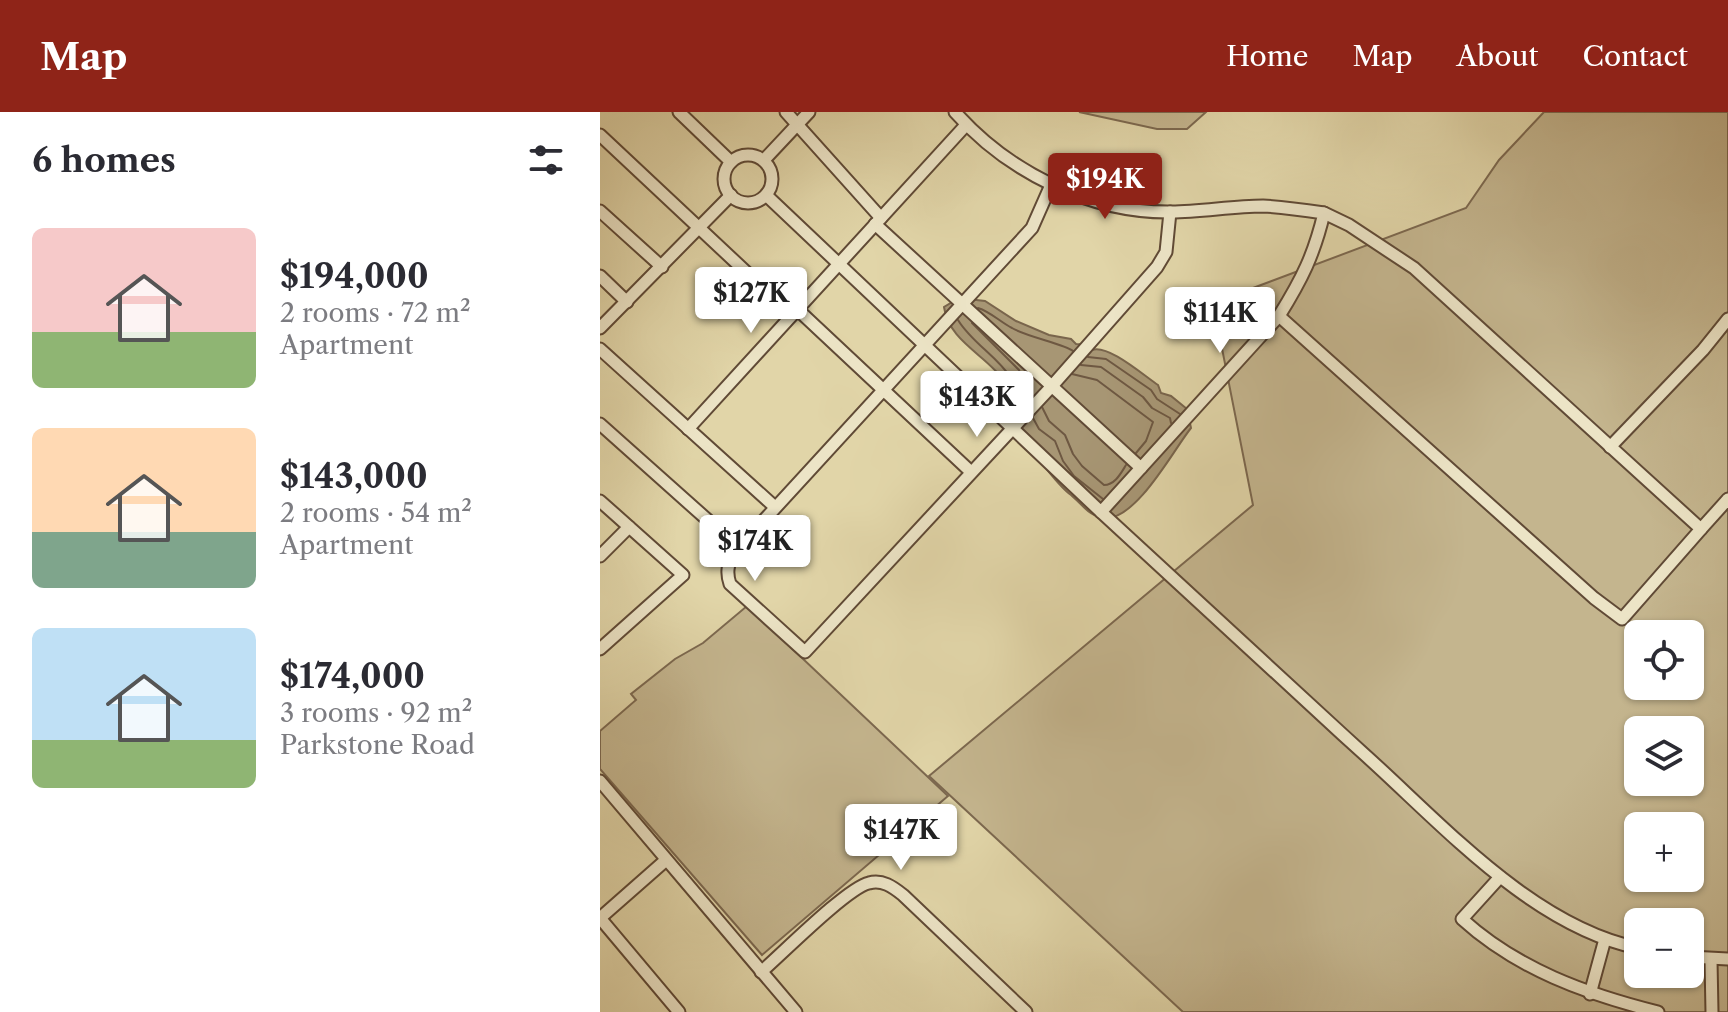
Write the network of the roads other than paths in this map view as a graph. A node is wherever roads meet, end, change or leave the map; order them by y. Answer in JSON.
{"nodes":[{"id":1,"x":679,"y":112,"type":"edge"},
{"id":2,"x":786,"y":112,"type":"edge"},
{"id":3,"x":809,"y":112,"type":"edge"},
{"id":4,"x":955,"y":112,"type":"edge"},
{"id":5,"x":798,"y":125,"type":"junction"},
{"id":6,"x":966,"y":125,"type":"junction"},
{"id":7,"x":600,"y":135,"type":"edge"},
{"id":8,"x":764,"y":160,"type":"junction"},
{"id":9,"x":731,"y":162,"type":"junction"},
{"id":10,"x":1051,"y":185,"type":"junction"},
{"id":11,"x":731,"y":195,"type":"junction"},
{"id":12,"x":766,"y":195,"type":"junction"},
{"id":13,"x":600,"y":211,"type":"edge"},
{"id":14,"x":1170,"y":212,"type":"junction"},
{"id":15,"x":1324,"y":213,"type":"junction"},
{"id":16,"x":878,"y":221,"type":"junction"},
{"id":17,"x":699,"y":228,"type":"junction"},
{"id":18,"x":839,"y":264,"type":"junction"},
{"id":19,"x":662,"y":267,"type":"junction"},
{"id":20,"x":600,"y":276,"type":"edge"},
{"id":21,"x":627,"y":302,"type":"junction"},
{"id":22,"x":963,"y":304,"type":"junction"},
{"id":23,"x":795,"y":312,"type":"junction"},
{"id":24,"x":1279,"y":316,"type":"junction"},
{"id":25,"x":1728,"y":319,"type":"edge"},
{"id":26,"x":600,"y":328,"type":"edge"},
{"id":27,"x":924,"y":346,"type":"junction"},
{"id":28,"x":600,"y":349,"type":"edge"},
{"id":29,"x":1052,"y":386,"type":"junction"},
{"id":30,"x":883,"y":391,"type":"junction"},
{"id":31,"x":600,"y":424,"type":"edge"},
{"id":32,"x":1010,"y":428,"type":"junction"},
{"id":33,"x":688,"y":429,"type":"junction"},
{"id":34,"x":1610,"y":447,"type":"junction"},
{"id":35,"x":1141,"y":468,"type":"junction"},
{"id":36,"x":971,"y":472,"type":"junction"},
{"id":37,"x":1728,"y":499,"type":"edge"},
{"id":38,"x":600,"y":501,"type":"edge"},
{"id":39,"x":775,"y":507,"type":"junction"},
{"id":40,"x":1101,"y":512,"type":"junction"},
{"id":41,"x":629,"y":527,"type":"junction"},
{"id":42,"x":1701,"y":529,"type":"junction"},
{"id":43,"x":739,"y":548,"type":"junction"},
{"id":44,"x":600,"y":556,"type":"edge"},
{"id":45,"x":600,"y":649,"type":"edge"},
{"id":46,"x":600,"y":781,"type":"edge"},
{"id":47,"x":666,"y":860,"type":"junction"},
{"id":48,"x":1500,"y":877,"type":"junction"},
{"id":49,"x":600,"y":918,"type":"edge"},
{"id":50,"x":1605,"y":939,"type":"junction"},
{"id":51,"x":1624,"y":944,"type":"edge"},
{"id":52,"x":1704,"y":959,"type":"edge"},
{"id":53,"x":1728,"y":959,"type":"edge"},
{"id":54,"x":1711,"y":960,"type":"junction"},
{"id":55,"x":761,"y":972,"type":"junction"},
{"id":56,"x":1590,"y":994,"type":"junction"},
{"id":57,"x":679,"y":1012,"type":"edge"},
{"id":58,"x":796,"y":1012,"type":"edge"},
{"id":59,"x":1026,"y":1012,"type":"edge"},
{"id":60,"x":1658,"y":1012,"type":"edge"},
{"id":61,"x":1712,"y":1012,"type":"edge"}],
"edges":[{"from":1,"to":9,"type":"street"},
{"from":2,"to":5,"type":"street"},
{"from":3,"to":5,"type":"street"},
{"from":4,"to":6,"type":"street"},
{"from":5,"to":8,"type":"street"},
{"from":5,"to":16,"type":"street"},
{"from":6,"to":10,"type":"street"},
{"from":6,"to":16,"type":"street"},
{"from":7,"to":17,"type":"street"},
{"from":8,"to":9,"type":"street"},
{"from":8,"to":12,"type":"street"},
{"from":9,"to":11,"type":"street"},
{"from":10,"to":14,"type":"street"},
{"from":10,"to":22,"type":"street"},
{"from":11,"to":12,"type":"street"},
{"from":11,"to":17,"type":"street"},
{"from":12,"to":18,"type":"street"},
{"from":13,"to":19,"type":"street"},
{"from":14,"to":15,"type":"street"},
{"from":14,"to":29,"type":"street"},
{"from":15,"to":24,"type":"street"},
{"from":15,"to":34,"type":"street"},
{"from":16,"to":18,"type":"street"},
{"from":16,"to":22,"type":"street"},
{"from":17,"to":19,"type":"street"},
{"from":17,"to":23,"type":"street"},
{"from":18,"to":23,"type":"street"},
{"from":18,"to":27,"type":"street"},
{"from":19,"to":21,"type":"street"},
{"from":20,"to":21,"type":"street"},
{"from":21,"to":26,"type":"street"},
{"from":22,"to":27,"type":"street"},
{"from":22,"to":29,"type":"street"},
{"from":23,"to":30,"type":"street"},
{"from":23,"to":33,"type":"street"},
{"from":24,"to":35,"type":"street"},
{"from":24,"to":42,"type":"street"},
{"from":25,"to":34,"type":"street"},
{"from":27,"to":30,"type":"street"},
{"from":27,"to":32,"type":"street"},
{"from":28,"to":33,"type":"street"},
{"from":29,"to":32,"type":"street"},
{"from":29,"to":35,"type":"street"},
{"from":30,"to":36,"type":"street"},
{"from":30,"to":39,"type":"street"},
{"from":31,"to":43,"type":"street"},
{"from":32,"to":36,"type":"street"},
{"from":32,"to":40,"type":"street"},
{"from":33,"to":39,"type":"street"},
{"from":34,"to":42,"type":"street"},
{"from":35,"to":40,"type":"street"},
{"from":36,"to":43,"type":"street"},
{"from":37,"to":42,"type":"street"},
{"from":38,"to":41,"type":"street"},
{"from":39,"to":43,"type":"street"},
{"from":40,"to":48,"type":"street"},
{"from":41,"to":44,"type":"street"},
{"from":41,"to":45,"type":"street"},
{"from":46,"to":47,"type":"street"},
{"from":47,"to":49,"type":"street"},
{"from":47,"to":55,"type":"street"},
{"from":48,"to":50,"type":"street"},
{"from":48,"to":56,"type":"street"},
{"from":49,"to":57,"type":"street"},
{"from":50,"to":51,"type":"street"},
{"from":50,"to":56,"type":"street"},
{"from":52,"to":54,"type":"street"},
{"from":53,"to":54,"type":"street"},
{"from":54,"to":61,"type":"street"},
{"from":55,"to":58,"type":"street"},
{"from":55,"to":59,"type":"street"},
{"from":56,"to":60,"type":"street"}]}
